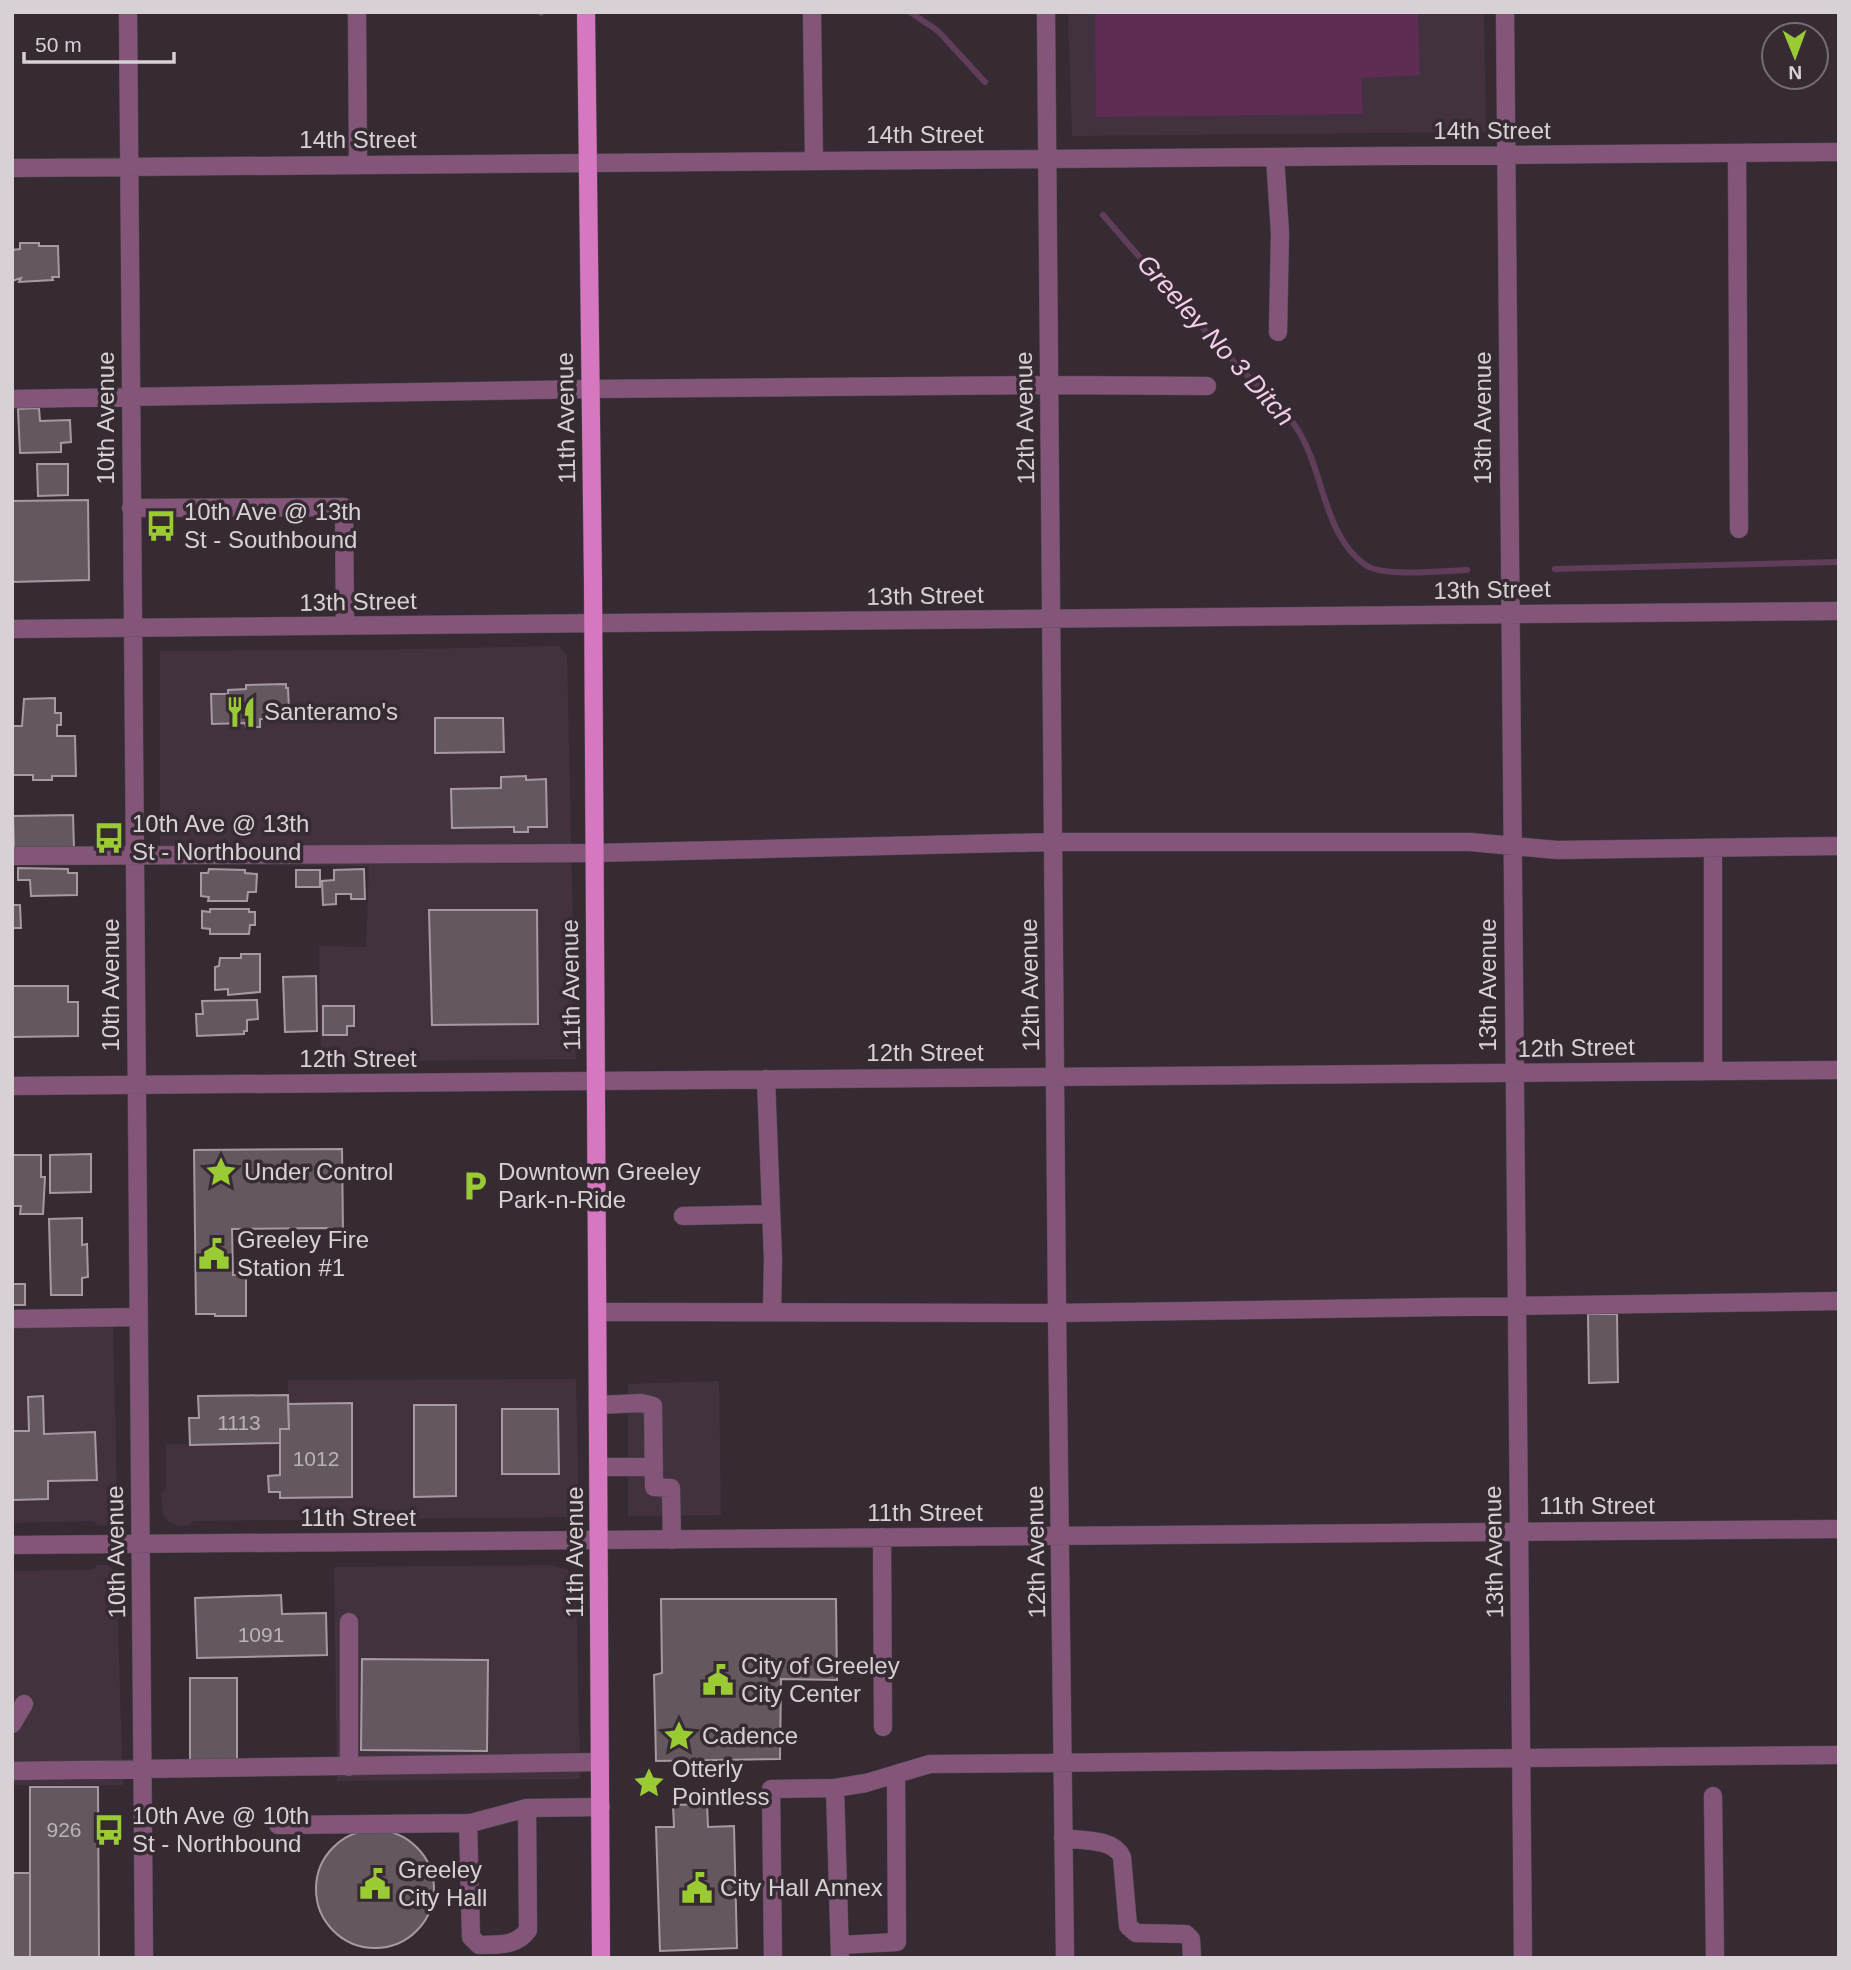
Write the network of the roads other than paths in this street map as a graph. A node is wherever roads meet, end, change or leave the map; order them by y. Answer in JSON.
{"nodes":[{"id":1,"x":128,"y":12,"type":"edge"},
{"id":2,"x":356,"y":12,"type":"edge"},
{"id":3,"x":586,"y":12,"type":"edge"},
{"id":4,"x":1046,"y":12,"type":"edge"},
{"id":5,"x":1505,"y":12,"type":"edge"},
{"id":6,"x":812,"y":13,"type":"edge"},
{"id":7,"x":1839,"y":152,"type":"edge"},
{"id":8,"x":1737,"y":154,"type":"junction"},
{"id":9,"x":1506,"y":156,"type":"junction"},
{"id":10,"x":1275,"y":157,"type":"junction"},
{"id":11,"x":1047,"y":159,"type":"junction"},
{"id":12,"x":814,"y":161,"type":"junction"},
{"id":13,"x":586,"y":163,"type":"junction"},
{"id":14,"x":358,"y":165,"type":"junction"},
{"id":15,"x":129,"y":166,"type":"junction"},
{"id":16,"x":12,"y":168,"type":"edge"},
{"id":17,"x":1278,"y":332,"type":"dead end"},
{"id":18,"x":1049,"y":385,"type":"junction"},
{"id":19,"x":1207,"y":386,"type":"dead end"},
{"id":20,"x":590,"y":389,"type":"junction"},
{"id":21,"x":131,"y":398,"type":"junction"},
{"id":22,"x":12,"y":399,"type":"edge"},
{"id":23,"x":131,"y":508,"type":"junction"},
{"id":24,"x":1739,"y":529,"type":"dead end"},
{"id":25,"x":1839,"y":611,"type":"edge"},
{"id":26,"x":1509,"y":615,"type":"junction"},
{"id":27,"x":1052,"y":619,"type":"junction"},
{"id":28,"x":593,"y":624,"type":"junction"},
{"id":29,"x":345,"y":626,"type":"junction"},
{"id":30,"x":132,"y":628,"type":"junction"},
{"id":31,"x":12,"y":629,"type":"edge"},
{"id":32,"x":1053,"y":842,"type":"junction"},
{"id":33,"x":1512,"y":845,"type":"junction"},
{"id":34,"x":1839,"y":846,"type":"edge"},
{"id":35,"x":1713,"y":848,"type":"junction"},
{"id":36,"x":594,"y":853,"type":"junction"},
{"id":37,"x":134,"y":855,"type":"junction"},
{"id":38,"x":12,"y":856,"type":"edge"},
{"id":39,"x":1839,"y":1070,"type":"edge"},
{"id":40,"x":1713,"y":1071,"type":"junction"},
{"id":41,"x":1513,"y":1073,"type":"junction"},
{"id":42,"x":1055,"y":1077,"type":"junction"},
{"id":43,"x":766,"y":1079,"type":"junction"},
{"id":44,"x":597,"y":1080,"type":"junction"},
{"id":45,"x":12,"y":1086,"type":"edge"},
{"id":46,"x":136,"y":1086,"type":"junction"},
{"id":47,"x":771,"y":1213,"type":"junction"},
{"id":48,"x":682,"y":1216,"type":"dead end"},
{"id":49,"x":1839,"y":1301,"type":"edge"},
{"id":50,"x":1516,"y":1304,"type":"junction"},
{"id":51,"x":598,"y":1311,"type":"junction"},
{"id":52,"x":772,"y":1312,"type":"junction"},
{"id":53,"x":1057,"y":1312,"type":"junction"},
{"id":54,"x":138,"y":1317,"type":"junction"},
{"id":55,"x":12,"y":1319,"type":"edge"},
{"id":56,"x":599,"y":1405,"type":"junction"},
{"id":57,"x":654,"y":1466,"type":"junction"},
{"id":58,"x":599,"y":1467,"type":"junction"},
{"id":59,"x":1839,"y":1529,"type":"edge"},
{"id":60,"x":1518,"y":1531,"type":"junction"},
{"id":61,"x":882,"y":1537,"type":"junction"},
{"id":62,"x":1061,"y":1537,"type":"junction"},
{"id":63,"x":672,"y":1539,"type":"junction"},
{"id":64,"x":600,"y":1540,"type":"junction"},
{"id":65,"x":140,"y":1544,"type":"junction"},
{"id":66,"x":12,"y":1545,"type":"edge"},
{"id":67,"x":349,"y":1622,"type":"dead end"},
{"id":68,"x":24,"y":1704,"type":"dead end"},
{"id":69,"x":12,"y":1724,"type":"edge"},
{"id":70,"x":883,"y":1727,"type":"dead end"},
{"id":71,"x":1839,"y":1755,"type":"edge"},
{"id":72,"x":1520,"y":1759,"type":"junction"},
{"id":73,"x":1062,"y":1761,"type":"junction"},
{"id":74,"x":600,"y":1762,"type":"junction"},
{"id":75,"x":349,"y":1767,"type":"junction"},
{"id":76,"x":142,"y":1769,"type":"junction"},
{"id":77,"x":12,"y":1771,"type":"edge"},
{"id":78,"x":896,"y":1774,"type":"junction"},
{"id":79,"x":835,"y":1788,"type":"junction"},
{"id":80,"x":1713,"y":1796,"type":"dead end"},
{"id":81,"x":601,"y":1807,"type":"junction"},
{"id":82,"x":527,"y":1808,"type":"junction"},
{"id":83,"x":468,"y":1823,"type":"junction"},
{"id":84,"x":278,"y":1825,"type":"dead end"},
{"id":85,"x":1063,"y":1838,"type":"junction"},
{"id":86,"x":501,"y":1951,"type":"edge"},
{"id":87,"x":840,"y":1951,"type":"edge"},
{"id":88,"x":145,"y":1958,"type":"edge"},
{"id":89,"x":601,"y":1958,"type":"edge"},
{"id":90,"x":773,"y":1958,"type":"edge"},
{"id":91,"x":1066,"y":1958,"type":"edge"},
{"id":92,"x":1192,"y":1958,"type":"edge"},
{"id":93,"x":1523,"y":1958,"type":"edge"},
{"id":94,"x":1715,"y":1958,"type":"edge"}],
"edges":[{"from":1,"to":15,"type":"street","name":"10th Avenue"},
{"from":2,"to":14,"type":"street"},
{"from":3,"to":13,"type":"main road","name":"11th Avenue"},
{"from":4,"to":11,"type":"street","name":"12th Avenue"},
{"from":5,"to":9,"type":"street","name":"13th Avenue"},
{"from":6,"to":12,"type":"street"},
{"from":7,"to":8,"type":"street","name":"14th Street"},
{"from":8,"to":9,"type":"street","name":"14th Street"},
{"from":8,"to":24,"type":"street"},
{"from":9,"to":10,"type":"street","name":"14th Street"},
{"from":9,"to":26,"type":"street","name":"13th Avenue"},
{"from":10,"to":11,"type":"street","name":"14th Street"},
{"from":10,"to":17,"type":"street"},
{"from":11,"to":12,"type":"street","name":"14th Street"},
{"from":11,"to":18,"type":"street","name":"12th Avenue"},
{"from":12,"to":13,"type":"street","name":"14th Street"},
{"from":13,"to":14,"type":"street","name":"14th Street"},
{"from":13,"to":20,"type":"main road","name":"11th Avenue"},
{"from":14,"to":15,"type":"street","name":"14th Street"},
{"from":15,"to":16,"type":"street","name":"14th Street"},
{"from":15,"to":21,"type":"street","name":"10th Avenue"},
{"from":18,"to":19,"type":"street"},
{"from":18,"to":20,"type":"street"},
{"from":18,"to":27,"type":"street","name":"12th Avenue"},
{"from":20,"to":21,"type":"street"},
{"from":20,"to":28,"type":"main road","name":"11th Avenue"},
{"from":21,"to":22,"type":"street"},
{"from":21,"to":23,"type":"street","name":"10th Avenue"},
{"from":23,"to":29,"type":"street"},
{"from":23,"to":30,"type":"street","name":"10th Avenue"},
{"from":25,"to":26,"type":"street","name":"13th Street"},
{"from":26,"to":27,"type":"street","name":"13th Street"},
{"from":26,"to":33,"type":"street","name":"13th Avenue"},
{"from":27,"to":28,"type":"street","name":"13th Street"},
{"from":27,"to":32,"type":"street","name":"12th Avenue"},
{"from":28,"to":29,"type":"street","name":"13th Street"},
{"from":28,"to":36,"type":"main road","name":"11th Avenue"},
{"from":29,"to":30,"type":"street","name":"13th Street"},
{"from":30,"to":31,"type":"street","name":"13th Street"},
{"from":30,"to":37,"type":"street","name":"10th Avenue"},
{"from":32,"to":33,"type":"street"},
{"from":32,"to":36,"type":"street"},
{"from":32,"to":42,"type":"street","name":"12th Avenue"},
{"from":33,"to":35,"type":"street"},
{"from":33,"to":41,"type":"street","name":"13th Avenue"},
{"from":34,"to":35,"type":"street"},
{"from":35,"to":40,"type":"street"},
{"from":36,"to":37,"type":"street"},
{"from":36,"to":44,"type":"main road","name":"11th Avenue"},
{"from":37,"to":38,"type":"street"},
{"from":37,"to":46,"type":"street","name":"10th Avenue"},
{"from":39,"to":40,"type":"street","name":"12th Street"},
{"from":40,"to":41,"type":"street","name":"12th Street"},
{"from":41,"to":42,"type":"street","name":"12th Street"},
{"from":41,"to":50,"type":"street","name":"13th Avenue"},
{"from":42,"to":43,"type":"street","name":"12th Street"},
{"from":42,"to":53,"type":"street","name":"12th Avenue"},
{"from":43,"to":44,"type":"street","name":"12th Street"},
{"from":43,"to":47,"type":"street"},
{"from":44,"to":46,"type":"street","name":"12th Street"},
{"from":44,"to":51,"type":"main road","name":"11th Avenue"},
{"from":45,"to":46,"type":"street","name":"12th Street"},
{"from":46,"to":54,"type":"street","name":"10th Avenue"},
{"from":47,"to":48,"type":"street"},
{"from":47,"to":52,"type":"street"},
{"from":49,"to":50,"type":"street"},
{"from":50,"to":53,"type":"street"},
{"from":50,"to":60,"type":"street","name":"13th Avenue"},
{"from":51,"to":52,"type":"street"},
{"from":51,"to":56,"type":"main road","name":"11th Avenue"},
{"from":52,"to":53,"type":"street"},
{"from":53,"to":62,"type":"street","name":"12th Avenue"},
{"from":54,"to":55,"type":"street"},
{"from":54,"to":65,"type":"street","name":"10th Avenue"},
{"from":56,"to":57,"type":"street"},
{"from":56,"to":58,"type":"main road","name":"11th Avenue"},
{"from":57,"to":58,"type":"street"},
{"from":57,"to":63,"type":"street"},
{"from":58,"to":64,"type":"main road","name":"11th Avenue"},
{"from":59,"to":60,"type":"street","name":"11th Street"},
{"from":60,"to":62,"type":"street","name":"11th Street"},
{"from":60,"to":72,"type":"street","name":"13th Avenue"},
{"from":61,"to":62,"type":"street","name":"11th Street"},
{"from":61,"to":63,"type":"street","name":"11th Street"},
{"from":61,"to":70,"type":"street"},
{"from":62,"to":73,"type":"street","name":"12th Avenue"},
{"from":63,"to":64,"type":"street","name":"11th Street"},
{"from":64,"to":65,"type":"street","name":"11th Street"},
{"from":64,"to":74,"type":"main road","name":"11th Avenue"},
{"from":65,"to":66,"type":"street","name":"11th Street"},
{"from":65,"to":76,"type":"street","name":"10th Avenue"},
{"from":67,"to":75,"type":"street"},
{"from":68,"to":69,"type":"street"},
{"from":71,"to":72,"type":"street"},
{"from":72,"to":73,"type":"street"},
{"from":72,"to":93,"type":"street","name":"13th Avenue"},
{"from":73,"to":78,"type":"street"},
{"from":73,"to":85,"type":"street","name":"12th Avenue"},
{"from":74,"to":75,"type":"street"},
{"from":74,"to":81,"type":"main road","name":"11th Avenue"},
{"from":75,"to":76,"type":"street"},
{"from":76,"to":77,"type":"street"},
{"from":76,"to":88,"type":"street","name":"10th Avenue"},
{"from":78,"to":79,"type":"street"},
{"from":78,"to":87,"type":"street"},
{"from":79,"to":87,"type":"street"},
{"from":79,"to":90,"type":"street"},
{"from":80,"to":94,"type":"street"},
{"from":81,"to":82,"type":"street"},
{"from":81,"to":89,"type":"main road","name":"11th Avenue"},
{"from":82,"to":83,"type":"street"},
{"from":82,"to":86,"type":"street"},
{"from":83,"to":84,"type":"street"},
{"from":83,"to":86,"type":"street"},
{"from":85,"to":91,"type":"street","name":"12th Avenue"},
{"from":85,"to":92,"type":"street"}]}
